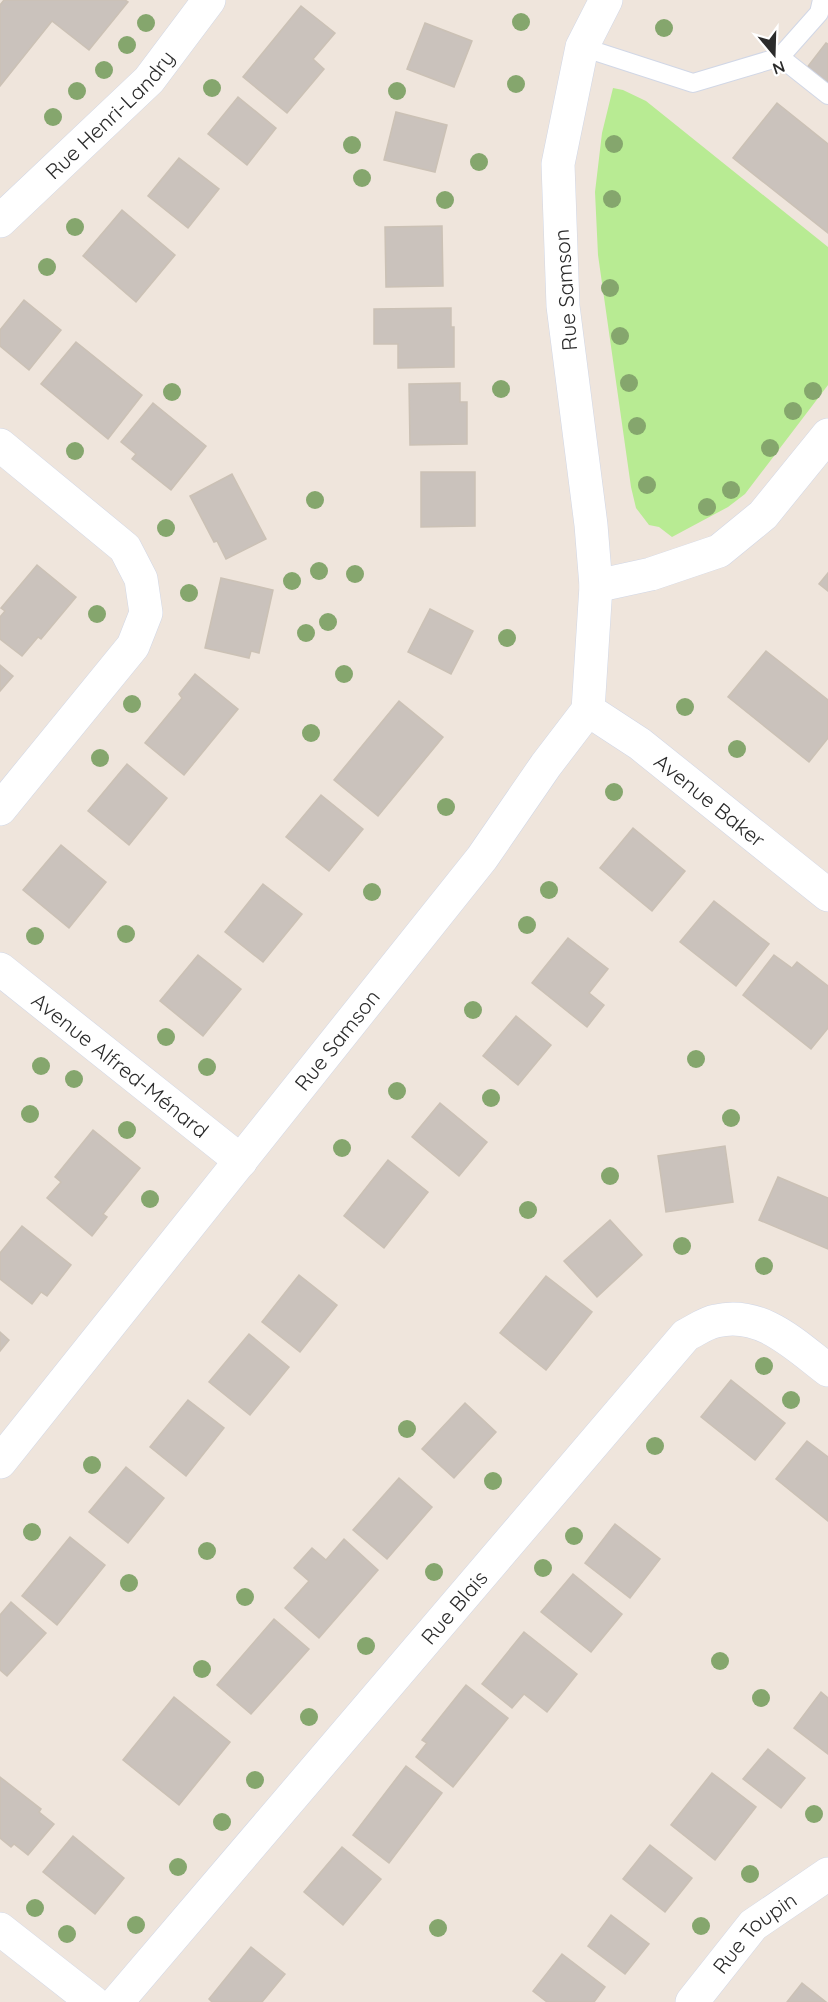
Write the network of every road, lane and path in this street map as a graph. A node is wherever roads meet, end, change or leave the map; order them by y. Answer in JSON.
{"nodes":[{"id":1,"x":209,"y":0,"type":"edge"},
{"id":2,"x":606,"y":0,"type":"edge"},
{"id":3,"x":823,"y":11,"type":"edge"},
{"id":4,"x":582,"y":47,"type":"junction"},
{"id":5,"x":780,"y":57,"type":"junction"},
{"id":6,"x":828,"y":95,"type":"edge"},
{"id":7,"x":0,"y":221,"type":"edge"},
{"id":8,"x":828,"y":435,"type":"edge"},
{"id":9,"x":0,"y":445,"type":"edge"},
{"id":10,"x":597,"y":586,"type":"junction"},
{"id":11,"x":588,"y":710,"type":"junction"},
{"id":12,"x":0,"y":809,"type":"edge"},
{"id":13,"x":825,"y":887,"type":"edge"},
{"id":14,"x":0,"y":969,"type":"edge"},
{"id":15,"x":241,"y":1161,"type":"junction"},
{"id":16,"x":828,"y":1370,"type":"edge"},
{"id":17,"x":0,"y":1462,"type":"edge"},
{"id":18,"x":822,"y":1888,"type":"edge"},
{"id":19,"x":0,"y":1929,"type":"edge"},
{"id":20,"x":93,"y":2002,"type":"edge"},
{"id":21,"x":117,"y":2002,"type":"edge"},
{"id":22,"x":692,"y":2002,"type":"edge"}],
"edges":[{"from":1,"to":7,"type":"street","name":"Rue Henri-Landry"},
{"from":2,"to":4,"type":"street","name":"Rue Samson"},
{"from":3,"to":5,"type":"lane"},
{"from":4,"to":5,"type":"lane"},
{"from":4,"to":10,"type":"street","name":"Rue Samson"},
{"from":5,"to":6,"type":"lane"},
{"from":8,"to":10,"type":"street"},
{"from":9,"to":12,"type":"street"},
{"from":10,"to":11,"type":"street","name":"Rue Samson"},
{"from":11,"to":13,"type":"street","name":"Avenue Baker"},
{"from":11,"to":15,"type":"street","name":"Rue Samson"},
{"from":14,"to":15,"type":"street","name":"Avenue Alfred-Ménard"},
{"from":15,"to":17,"type":"street","name":"Rue Samson"},
{"from":16,"to":21,"type":"street","name":"Rue Blais"},
{"from":18,"to":22,"type":"street","name":"Rue Toupin"},
{"from":19,"to":20,"type":"street"}]}
